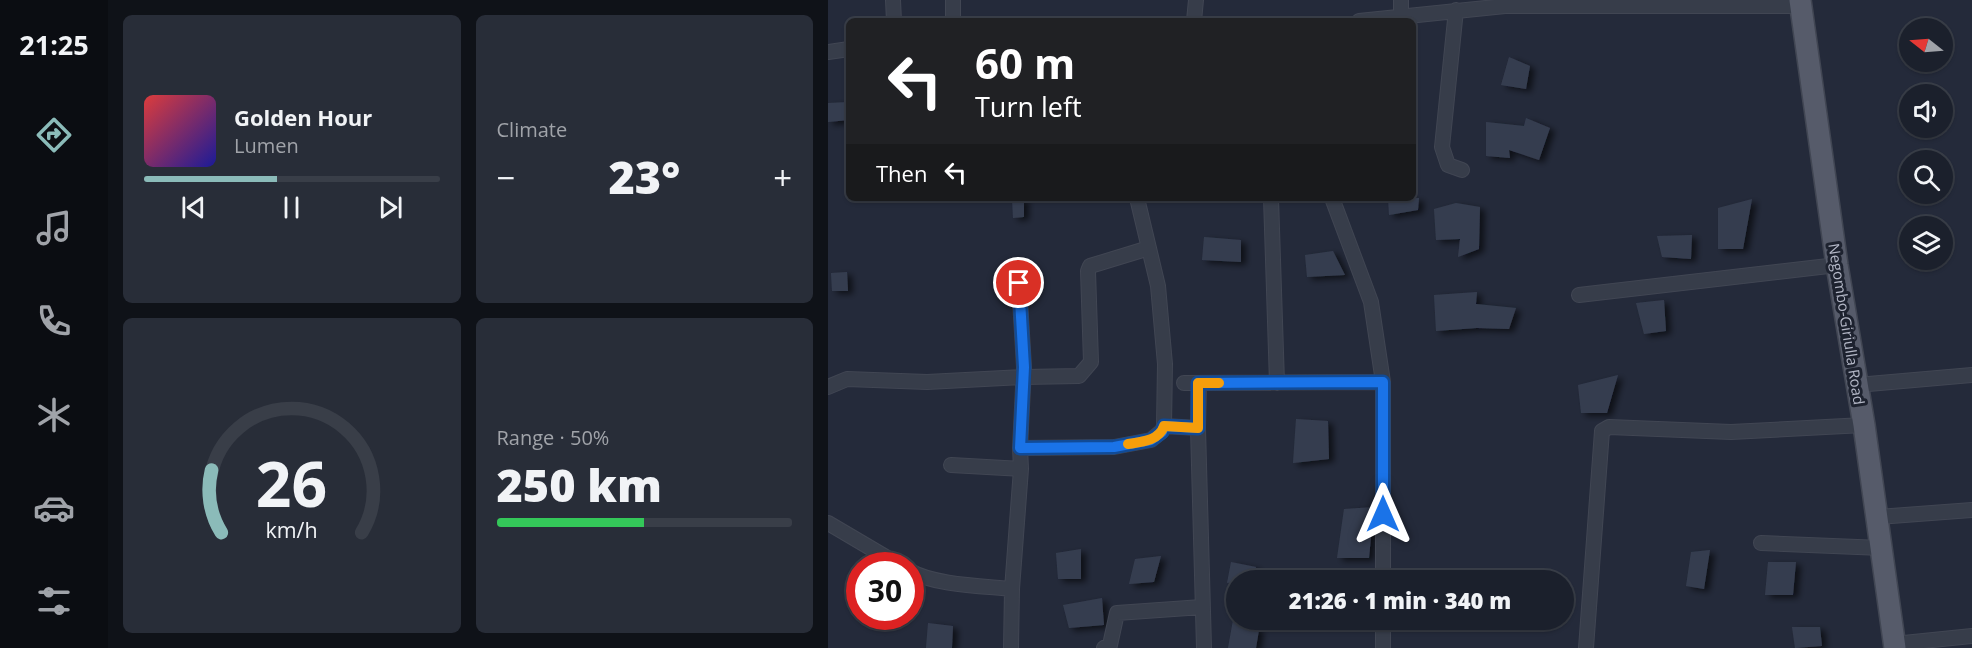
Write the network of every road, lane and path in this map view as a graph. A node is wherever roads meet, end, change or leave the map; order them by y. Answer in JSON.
{"nodes":[{"id":1,"x":893,"y":0,"type":"edge"},
{"id":2,"x":952,"y":0,"type":"edge"},
{"id":3,"x":1196,"y":0,"type":"edge"},
{"id":4,"x":1401,"y":0,"type":"edge"},
{"id":5,"x":1505,"y":3,"type":"edge"},
{"id":6,"x":1800,"y":3,"type":"edge"},
{"id":7,"x":1456,"y":10,"type":"junction"},
{"id":8,"x":1401,"y":16,"type":"junction"},
{"id":9,"x":894,"y":18,"type":"edge"},
{"id":10,"x":953,"y":18,"type":"edge"},
{"id":11,"x":1194,"y":18,"type":"edge"},
{"id":12,"x":1384,"y":18,"type":"edge"},
{"id":13,"x":846,"y":49,"type":"edge"},
{"id":14,"x":828,"y":52,"type":"edge"},
{"id":15,"x":1462,"y":170,"type":"dead end"},
{"id":16,"x":1138,"y":201,"type":"edge"},
{"id":17,"x":1271,"y":201,"type":"edge"},
{"id":18,"x":1333,"y":201,"type":"edge"},
{"id":19,"x":1149,"y":248,"type":"junction"},
{"id":20,"x":1837,"y":265,"type":"junction"},
{"id":21,"x":1019,"y":283,"type":"dead end"},
{"id":22,"x":1579,"y":295,"type":"dead end"},
{"id":23,"x":1972,"y":375,"type":"edge"},
{"id":24,"x":1024,"y":377,"type":"junction"},
{"id":25,"x":1383,"y":382,"type":"junction"},
{"id":26,"x":1184,"y":383,"type":"dead end"},
{"id":27,"x":1198,"y":383,"type":"junction"},
{"id":28,"x":1277,"y":383,"type":"junction"},
{"id":29,"x":1857,"y":385,"type":"junction"},
{"id":30,"x":828,"y":387,"type":"edge"},
{"id":31,"x":1864,"y":425,"type":"junction"},
{"id":32,"x":1164,"y":426,"type":"junction"},
{"id":33,"x":1198,"y":428,"type":"junction"},
{"id":34,"x":1020,"y":448,"type":"junction"},
{"id":35,"x":951,"y":465,"type":"dead end"},
{"id":36,"x":1021,"y":469,"type":"junction"},
{"id":37,"x":1972,"y":510,"type":"edge"},
{"id":38,"x":1878,"y":517,"type":"junction"},
{"id":39,"x":828,"y":523,"type":"edge"},
{"id":40,"x":1761,"y":543,"type":"dead end"},
{"id":41,"x":1882,"y":548,"type":"junction"},
{"id":42,"x":877,"y":552,"type":"edge"},
{"id":43,"x":1383,"y":570,"type":"edge"},
{"id":44,"x":924,"y":578,"type":"edge"},
{"id":45,"x":1012,"y":589,"type":"junction"},
{"id":46,"x":1202,"y":607,"type":"junction"},
{"id":47,"x":1383,"y":630,"type":"edge"},
{"id":48,"x":1972,"y":636,"type":"edge"},
{"id":49,"x":1895,"y":646,"type":"edge"},
{"id":50,"x":1011,"y":648,"type":"edge"},
{"id":51,"x":1104,"y":648,"type":"edge"},
{"id":52,"x":1204,"y":648,"type":"edge"},
{"id":53,"x":1383,"y":648,"type":"edge"},
{"id":54,"x":1586,"y":648,"type":"edge"}],
"edges":[{"from":1,"to":9,"type":"street"},
{"from":2,"to":10,"type":"street"},
{"from":3,"to":11,"type":"street"},
{"from":4,"to":8,"type":"street"},
{"from":5,"to":6,"type":"street"},
{"from":5,"to":7,"type":"street"},
{"from":6,"to":20,"type":"main road","name":"Negombo-Giriulla Road"},
{"from":7,"to":8,"type":"street"},
{"from":7,"to":15,"type":"street"},
{"from":8,"to":12,"type":"street"},
{"from":13,"to":14,"type":"street"},
{"from":16,"to":19,"type":"street"},
{"from":17,"to":28,"type":"street"},
{"from":18,"to":25,"type":"street"},
{"from":19,"to":24,"type":"street"},
{"from":19,"to":32,"type":"street"},
{"from":20,"to":22,"type":"street"},
{"from":20,"to":29,"type":"main road","name":"Negombo-Giriulla Road"},
{"from":21,"to":24,"type":"street"},
{"from":23,"to":29,"type":"street"},
{"from":24,"to":30,"type":"street"},
{"from":24,"to":34,"type":"street"},
{"from":25,"to":28,"type":"street"},
{"from":25,"to":43,"type":"street"},
{"from":26,"to":27,"type":"street"},
{"from":27,"to":28,"type":"street"},
{"from":27,"to":33,"type":"street"},
{"from":29,"to":31,"type":"main road","name":"Negombo-Giriulla Road"},
{"from":31,"to":38,"type":"main road","name":"Negombo-Giriulla Road"},
{"from":31,"to":54,"type":"street"},
{"from":32,"to":33,"type":"street"},
{"from":32,"to":34,"type":"street"},
{"from":33,"to":46,"type":"street"},
{"from":34,"to":36,"type":"street"},
{"from":35,"to":36,"type":"street"},
{"from":36,"to":45,"type":"street"},
{"from":37,"to":38,"type":"street"},
{"from":38,"to":41,"type":"main road","name":"Negombo-Giriulla Road"},
{"from":39,"to":42,"type":"street"},
{"from":40,"to":41,"type":"street"},
{"from":41,"to":49,"type":"main road","name":"Negombo-Giriulla Road"},
{"from":44,"to":45,"type":"street"},
{"from":45,"to":50,"type":"street"},
{"from":46,"to":51,"type":"street"},
{"from":46,"to":52,"type":"street"},
{"from":47,"to":53,"type":"street"},
{"from":48,"to":49,"type":"street"}]}
